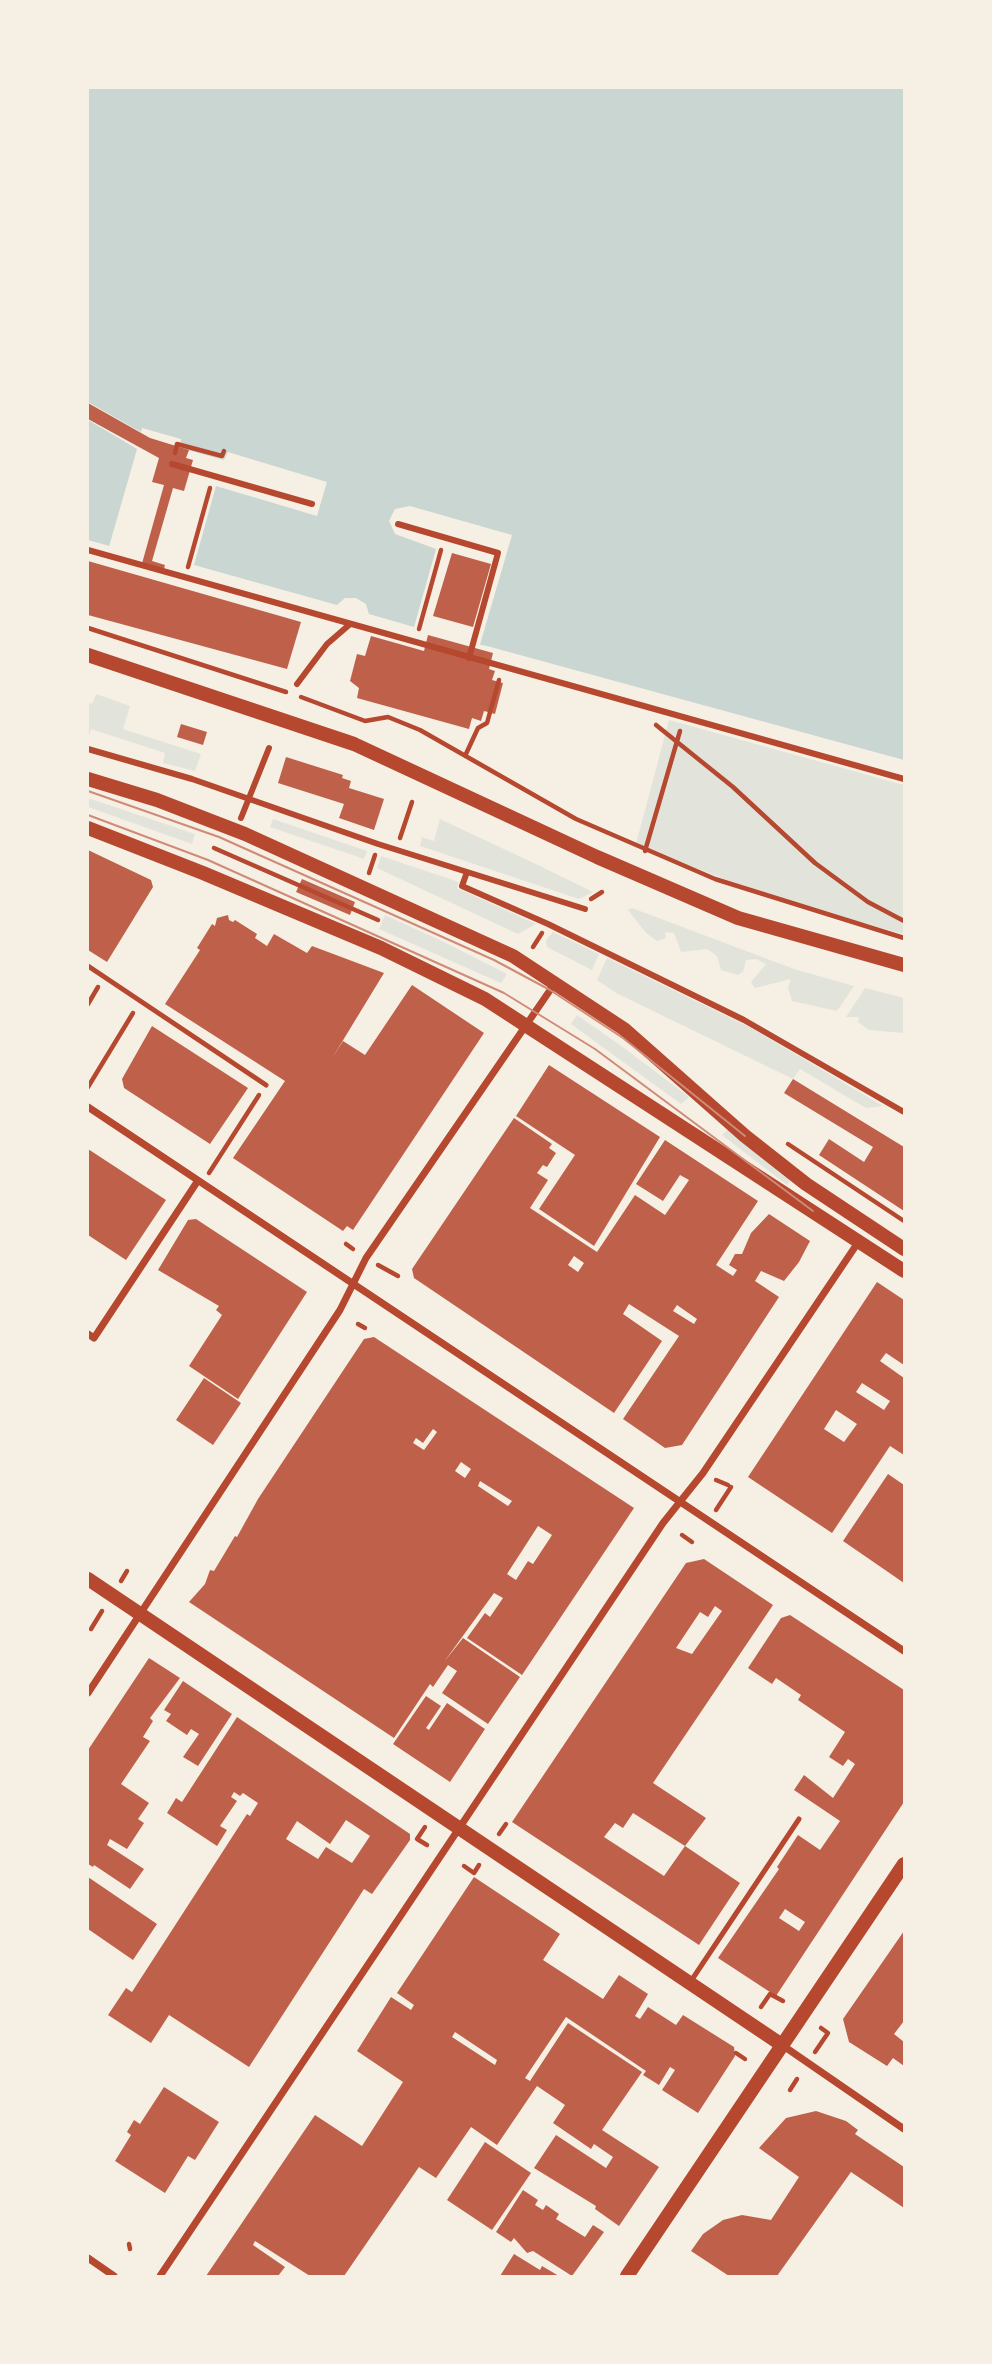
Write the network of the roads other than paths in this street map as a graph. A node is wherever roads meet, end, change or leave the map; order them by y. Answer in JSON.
{"nodes":[{"id":1,"x":172,"y":464,"type":"dead end"},
{"id":2,"x":312,"y":504,"type":"dead end"},
{"id":3,"x":398,"y":524,"type":"dead end"},
{"id":4,"x":88,"y":550,"type":"edge"},
{"id":5,"x":349,"y":625,"type":"junction"},
{"id":6,"x":88,"y":655,"type":"edge"},
{"id":7,"x":469,"y":658,"type":"junction"},
{"id":8,"x":298,"y":684,"type":"dead end"},
{"id":9,"x":269,"y":748,"type":"dead end"},
{"id":10,"x":88,"y":749,"type":"edge"},
{"id":11,"x":88,"y":779,"type":"edge"},
{"id":12,"x":905,"y":779,"type":"edge"},
{"id":13,"x":249,"y":798,"type":"junction"},
{"id":14,"x":241,"y":818,"type":"dead end"},
{"id":15,"x":88,"y":828,"type":"edge"},
{"id":16,"x":467,"y":872,"type":"junction"},
{"id":17,"x":585,"y":909,"type":"dead end"},
{"id":18,"x":905,"y":965,"type":"edge"},
{"id":19,"x":88,"y":966,"type":"edge"},
{"id":20,"x":556,"y":981,"type":"junction"},
{"id":21,"x":527,"y":1024,"type":"junction"},
{"id":22,"x":265,"y":1085,"type":"road end"},
{"id":23,"x":88,"y":1107,"type":"edge"},
{"id":24,"x":905,"y":1112,"type":"edge"},
{"id":25,"x":197,"y":1182,"type":"junction"},
{"id":26,"x":859,"y":1241,"type":"junction"},
{"id":27,"x":905,"y":1249,"type":"edge"},
{"id":28,"x":905,"y":1270,"type":"edge"},
{"id":29,"x":354,"y":1286,"type":"junction"},
{"id":30,"x":88,"y":1334,"type":"edge"},
{"id":31,"x":681,"y":1503,"type":"junction"},
{"id":32,"x":88,"y":1578,"type":"edge"},
{"id":33,"x":141,"y":1614,"type":"junction"},
{"id":34,"x":905,"y":1651,"type":"edge"},
{"id":35,"x":88,"y":1693,"type":"edge"},
{"id":36,"x":799,"y":1819,"type":"dead end"},
{"id":37,"x":461,"y":1828,"type":"junction"},
{"id":38,"x":905,"y":1864,"type":"edge"},
{"id":39,"x":691,"y":1981,"type":"junction"},
{"id":40,"x":782,"y":2045,"type":"junction"},
{"id":41,"x":905,"y":2129,"type":"edge"},
{"id":42,"x":88,"y":2258,"type":"edge"},
{"id":43,"x":114,"y":2277,"type":"edge"},
{"id":44,"x":160,"y":2277,"type":"edge"},
{"id":45,"x":627,"y":2277,"type":"edge"}],
"edges":[{"from":1,"to":2,"type":"street"},
{"from":3,"to":7,"type":"street"},
{"from":4,"to":5,"type":"street"},
{"from":5,"to":7,"type":"street"},
{"from":5,"to":8,"type":"street"},
{"from":6,"to":18,"type":"main road"},
{"from":7,"to":12,"type":"street"},
{"from":9,"to":13,"type":"street"},
{"from":10,"to":13,"type":"street"},
{"from":11,"to":20,"type":"main road"},
{"from":13,"to":14,"type":"street"},
{"from":13,"to":16,"type":"street"},
{"from":15,"to":21,"type":"main road"},
{"from":16,"to":17,"type":"street"},
{"from":16,"to":24,"type":"street"},
{"from":19,"to":22,"type":"lane"},
{"from":20,"to":21,"type":"street"},
{"from":20,"to":27,"type":"main road"},
{"from":21,"to":26,"type":"main road"},
{"from":21,"to":29,"type":"street"},
{"from":23,"to":25,"type":"street"},
{"from":25,"to":29,"type":"street"},
{"from":25,"to":30,"type":"street"},
{"from":26,"to":28,"type":"main road"},
{"from":26,"to":31,"type":"street"},
{"from":29,"to":31,"type":"street"},
{"from":29,"to":33,"type":"street"},
{"from":31,"to":34,"type":"street"},
{"from":31,"to":37,"type":"street"},
{"from":32,"to":33,"type":"main road"},
{"from":33,"to":35,"type":"street"},
{"from":33,"to":37,"type":"main road"},
{"from":36,"to":39,"type":"lane"},
{"from":37,"to":39,"type":"main road"},
{"from":37,"to":44,"type":"street"},
{"from":38,"to":40,"type":"main road"},
{"from":39,"to":40,"type":"main road"},
{"from":40,"to":41,"type":"street"},
{"from":40,"to":45,"type":"main road"},
{"from":42,"to":43,"type":"street"}]}
